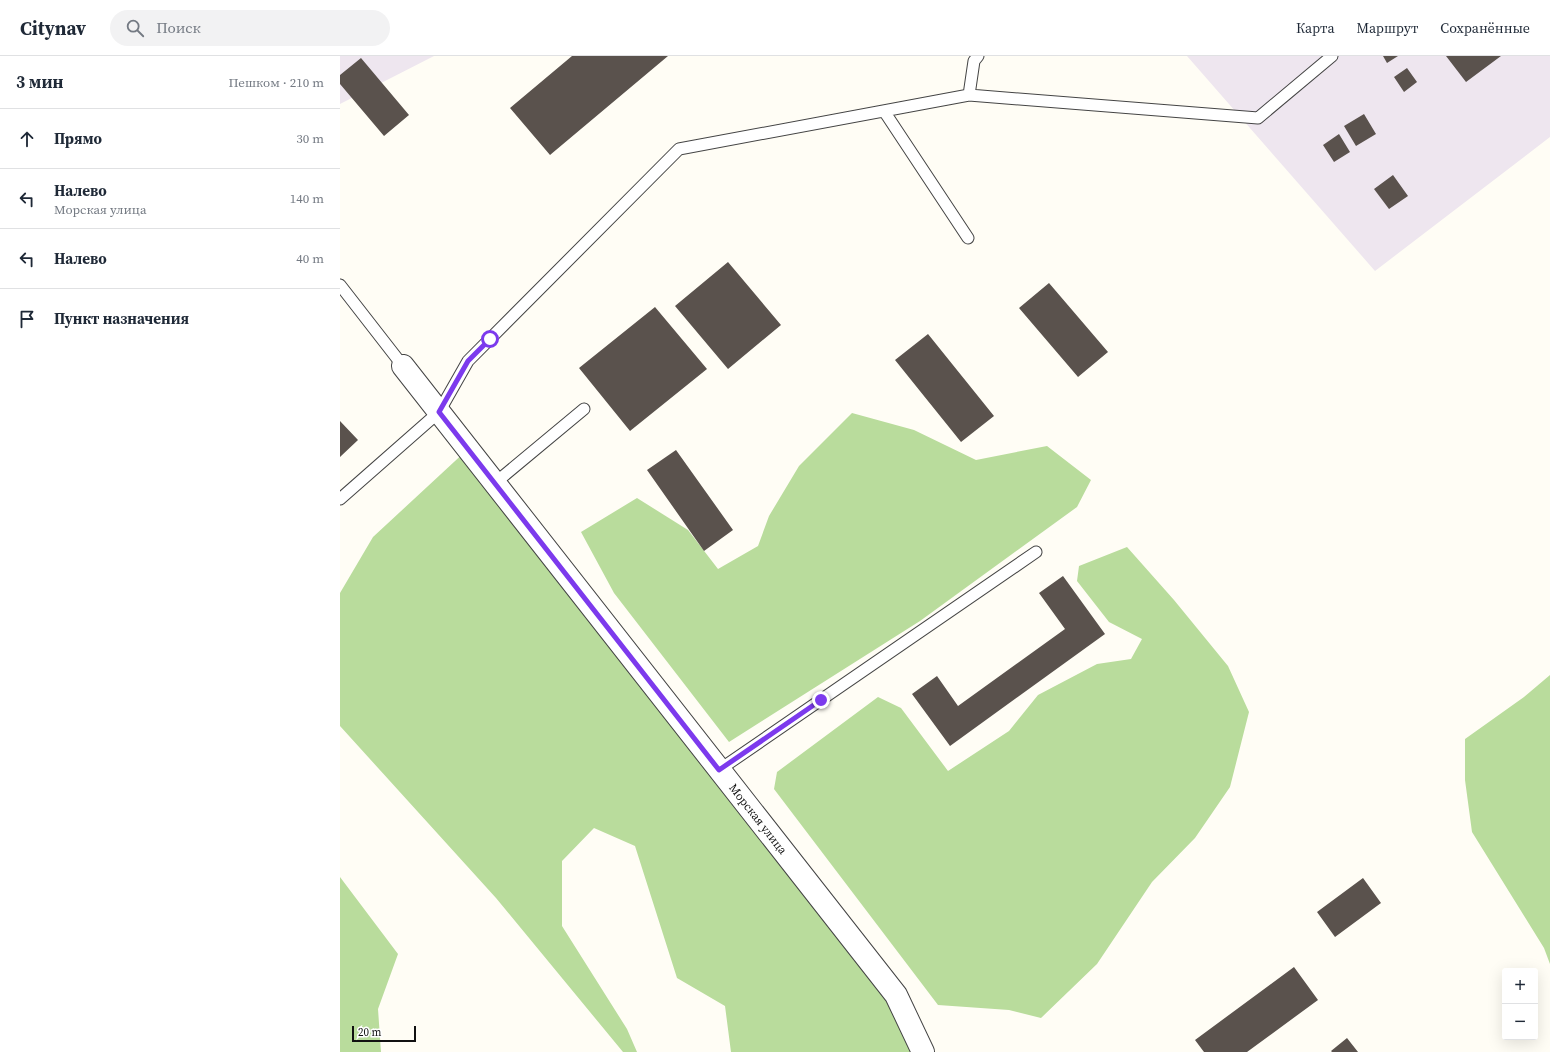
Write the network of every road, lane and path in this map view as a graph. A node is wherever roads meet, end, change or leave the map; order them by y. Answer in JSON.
{"nodes":[{"id":1,"x":978,"y":56,"type":"edge"},
{"id":2,"x":1332,"y":56,"type":"edge"},
{"id":3,"x":969,"y":95,"type":"junction"},
{"id":4,"x":884,"y":111,"type":"junction"},
{"id":5,"x":968,"y":238,"type":"dead end"},
{"id":6,"x":340,"y":285,"type":"edge"},
{"id":7,"x":403,"y":366,"type":"joint"},
{"id":8,"x":584,"y":409,"type":"dead end"},
{"id":9,"x":439,"y":412,"type":"junction"},
{"id":10,"x":495,"y":483,"type":"junction"},
{"id":11,"x":340,"y":499,"type":"edge"},
{"id":12,"x":1036,"y":552,"type":"dead end"},
{"id":13,"x":719,"y":770,"type":"junction"},
{"id":14,"x":923,"y":1052,"type":"edge"}],
"edges":[{"from":1,"to":3,"type":"lane"},
{"from":2,"to":3,"type":"lane"},
{"from":3,"to":4,"type":"lane"},
{"from":4,"to":5,"type":"lane"},
{"from":4,"to":9,"type":"lane"},
{"from":6,"to":7,"type":"lane"},
{"from":7,"to":9,"type":"street","name":"Морская улица"},
{"from":8,"to":10,"type":"lane"},
{"from":9,"to":10,"type":"street","name":"Морская улица"},
{"from":9,"to":11,"type":"lane"},
{"from":10,"to":13,"type":"street","name":"Морская улица"},
{"from":12,"to":13,"type":"lane"},
{"from":13,"to":14,"type":"street","name":"Морская улица"}]}
